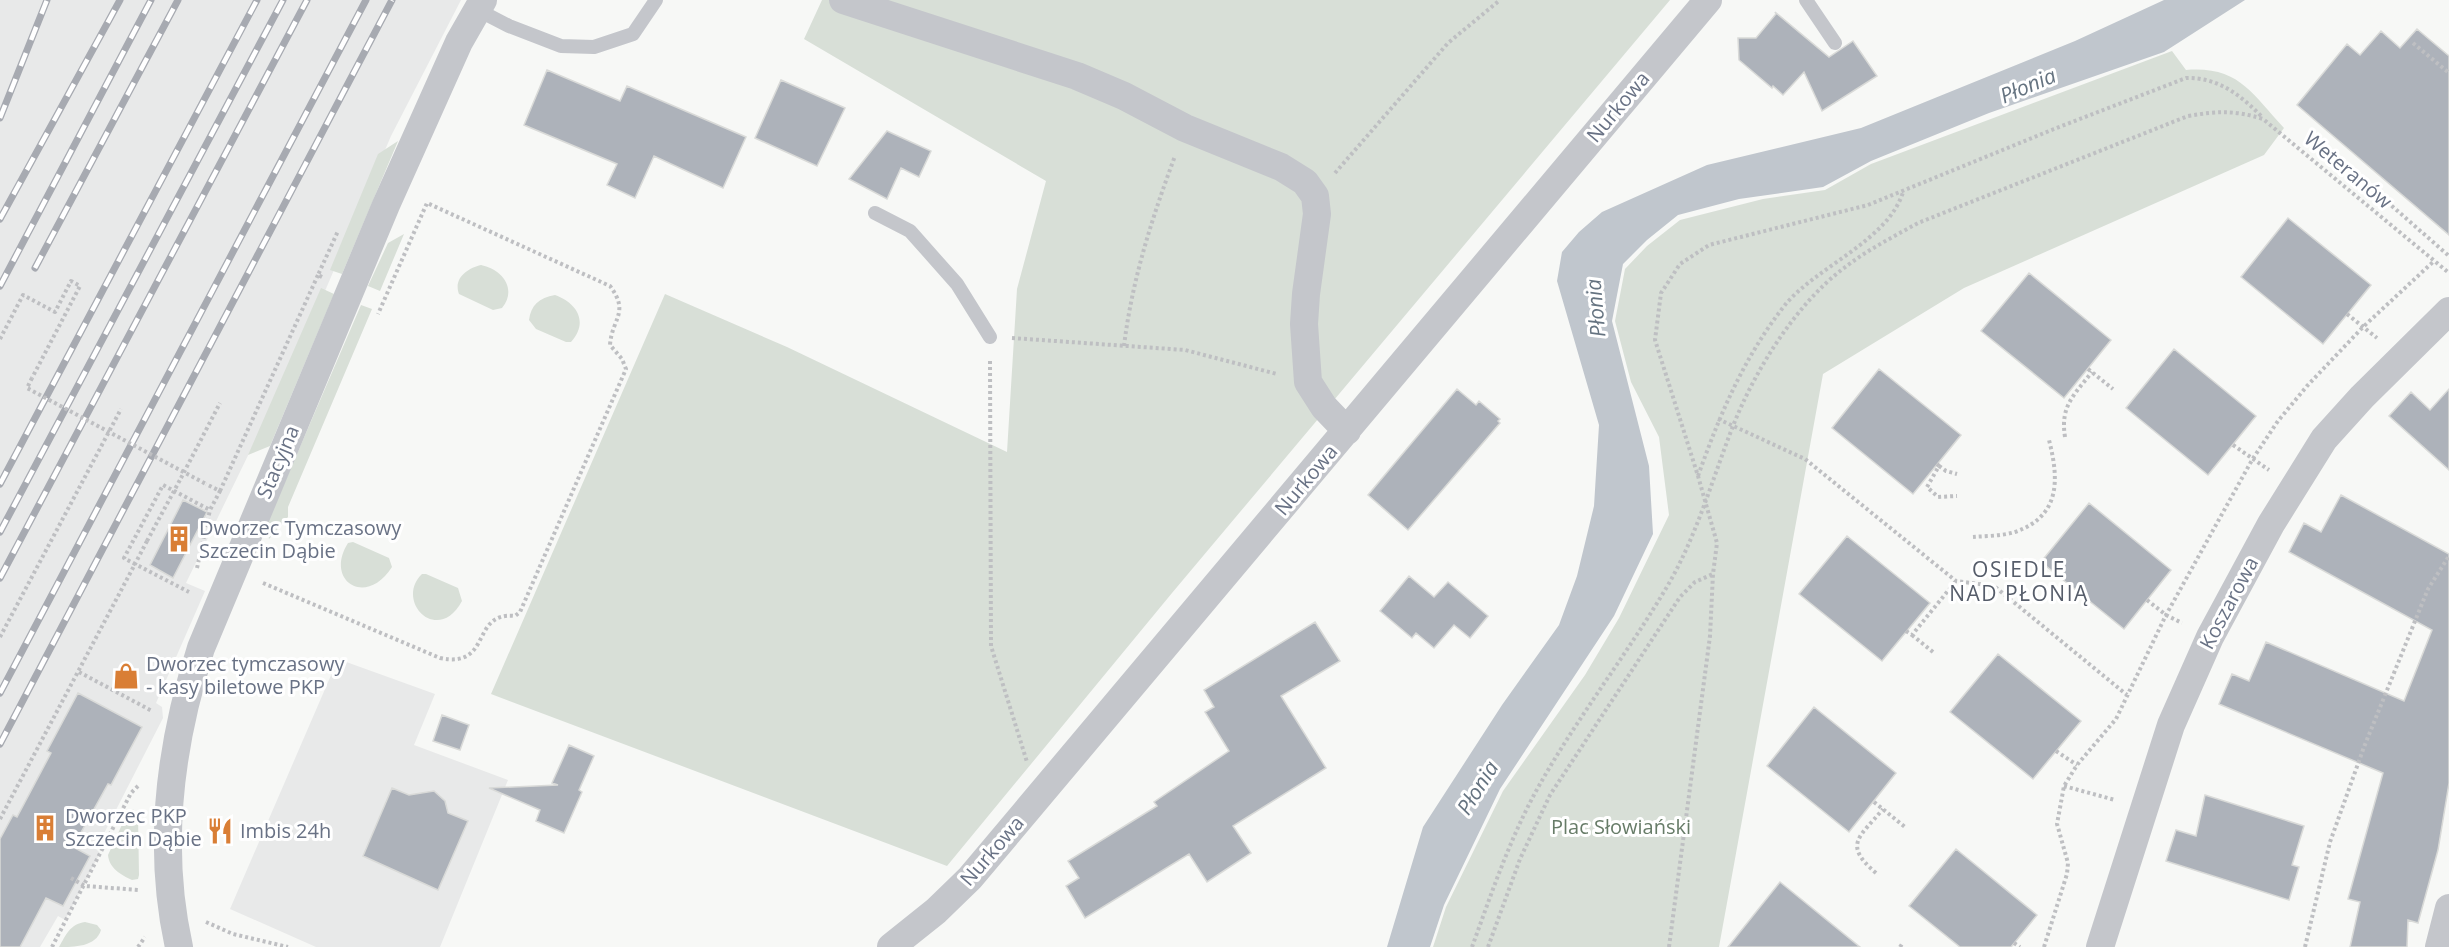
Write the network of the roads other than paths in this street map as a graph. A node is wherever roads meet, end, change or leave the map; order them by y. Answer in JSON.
{"nodes":[{"id":1,"x":656,"y":0,"type":"edge"},
{"id":2,"x":843,"y":0,"type":"edge"},
{"id":3,"x":1708,"y":0,"type":"edge"},
{"id":4,"x":1806,"y":0,"type":"edge"},
{"id":5,"x":481,"y":5,"type":"edge"},
{"id":6,"x":1835,"y":43,"type":"dead end"},
{"id":7,"x":875,"y":213,"type":"dead end"},
{"id":8,"x":2449,"y":311,"type":"edge"},
{"id":9,"x":990,"y":337,"type":"road end"},
{"id":10,"x":1347,"y":431,"type":"junction"},
{"id":11,"x":2449,"y":908,"type":"edge"},
{"id":12,"x":179,"y":947,"type":"edge"},
{"id":13,"x":891,"y":947,"type":"edge"},
{"id":14,"x":2100,"y":947,"type":"edge"},
{"id":15,"x":2439,"y":947,"type":"edge"}],
"edges":[{"from":1,"to":5,"type":"lane"},
{"from":2,"to":10,"type":"street"},
{"from":3,"to":10,"type":"street","name":"Nurkowa"},
{"from":4,"to":6,"type":"lane"},
{"from":5,"to":12,"type":"street","name":"Stacyjna"},
{"from":7,"to":9,"type":"lane"},
{"from":8,"to":14,"type":"street","name":"Koszarowa"},
{"from":10,"to":13,"type":"street","name":"Nurkowa"},
{"from":11,"to":15,"type":"street"}]}
